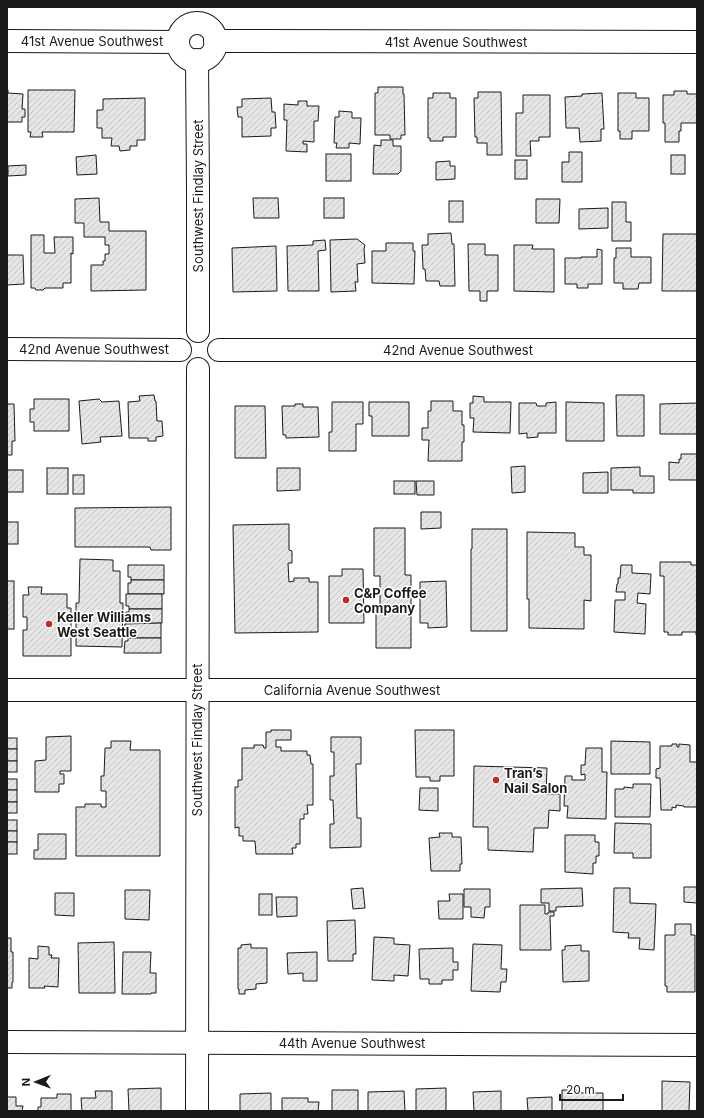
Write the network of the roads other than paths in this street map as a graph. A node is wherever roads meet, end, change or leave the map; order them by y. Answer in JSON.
{"nodes":[{"id":1,"x":197,"y":15,"type":"edge"},
{"id":2,"x":7,"y":41,"type":"edge"},
{"id":3,"x":178,"y":42,"type":"junction"},
{"id":4,"x":215,"y":42,"type":"junction"},
{"id":5,"x":697,"y":42,"type":"edge"},
{"id":6,"x":197,"y":60,"type":"junction"},
{"id":7,"x":198,"y":331,"type":"junction"},
{"id":8,"x":7,"y":349,"type":"edge"},
{"id":9,"x":180,"y":350,"type":"junction"},
{"id":10,"x":219,"y":350,"type":"junction"},
{"id":11,"x":697,"y":350,"type":"edge"},
{"id":12,"x":198,"y":369,"type":"junction"},
{"id":13,"x":7,"y":690,"type":"edge"},
{"id":14,"x":198,"y":690,"type":"junction"},
{"id":15,"x":697,"y":690,"type":"edge"},
{"id":16,"x":7,"y":1042,"type":"edge"},
{"id":17,"x":197,"y":1042,"type":"junction"},
{"id":18,"x":697,"y":1045,"type":"edge"},
{"id":19,"x":197,"y":1111,"type":"edge"}],
"edges":[{"from":1,"to":3,"type":"street"},
{"from":1,"to":4,"type":"street"},
{"from":2,"to":3,"type":"street","name":"41st Avenue Southwest"},
{"from":3,"to":6,"type":"street"},
{"from":4,"to":5,"type":"street","name":"41st Avenue Southwest"},
{"from":4,"to":6,"type":"street"},
{"from":6,"to":7,"type":"street","name":"Southwest Findlay Street"},
{"from":7,"to":9,"type":"street"},
{"from":7,"to":10,"type":"street"},
{"from":8,"to":9,"type":"street","name":"42nd Avenue Southwest"},
{"from":9,"to":12,"type":"street"},
{"from":10,"to":11,"type":"street","name":"42nd Avenue Southwest"},
{"from":10,"to":12,"type":"street"},
{"from":12,"to":14,"type":"street","name":"Southwest Findlay Street"},
{"from":13,"to":14,"type":"street","name":"California Avenue Southwest"},
{"from":14,"to":15,"type":"street","name":"California Avenue Southwest"},
{"from":14,"to":17,"type":"street","name":"Southwest Findlay Street"},
{"from":16,"to":17,"type":"street","name":"44th Avenue Southwest"},
{"from":17,"to":18,"type":"street","name":"44th Avenue Southwest"},
{"from":17,"to":19,"type":"street","name":"Southwest Findlay Street"}]}
